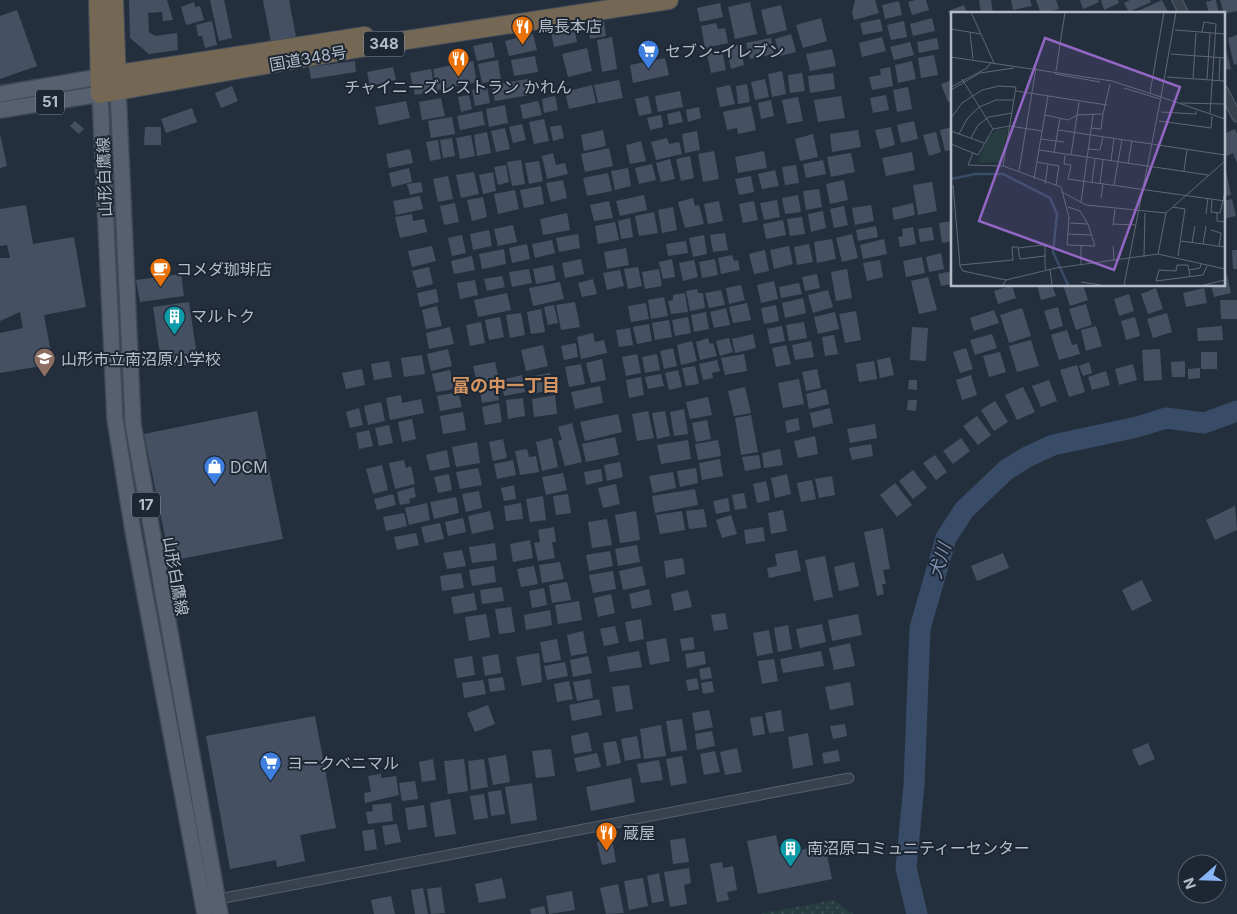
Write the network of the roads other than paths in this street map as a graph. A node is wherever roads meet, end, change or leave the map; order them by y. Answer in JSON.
{"nodes":[{"id":1,"x":98,"y":0,"type":"edge"},
{"id":2,"x":114,"y":0,"type":"edge"},
{"id":3,"x":595,"y":0,"type":"edge"},
{"id":4,"x":669,"y":0,"type":"edge"},
{"id":5,"x":1177,"y":0,"type":"edge"},
{"id":6,"x":1183,"y":12,"type":"edge"},
{"id":7,"x":117,"y":74,"type":"junction"},
{"id":8,"x":99,"y":86,"type":"junction"},
{"id":9,"x":118,"y":91,"type":"junction"},
{"id":10,"x":1224,"y":92,"type":"edge"},
{"id":11,"x":0,"y":94,"type":"edge"},
{"id":12,"x":0,"y":110,"type":"edge"},
{"id":13,"x":1237,"y":117,"type":"edge"},
{"id":14,"x":849,"y":778,"type":"dead end"},
{"id":15,"x":211,"y":907,"type":"edge"}],
"edges":[{"from":1,"to":8,"type":"highway"},
{"from":2,"to":7,"type":"highway"},
{"from":3,"to":7,"type":"highway","name":"国道348号","number":"348"},
{"from":4,"to":9,"type":"highway","name":"国道348号","number":"348"},
{"from":5,"to":6,"type":"street"},
{"from":7,"to":8,"type":"highway","number":"348"},
{"from":7,"to":9,"type":"highway"},
{"from":8,"to":9,"type":"highway","name":"国道348号","number":"348"},
{"from":8,"to":11,"type":"main road","number":"51"},
{"from":8,"to":12,"type":"main road","number":"51"},
{"from":8,"to":15,"type":"main road","name":"山形白鷹線","number":"17"},
{"from":9,"to":15,"type":"main road","name":"山形白鷹線","number":"17"},
{"from":10,"to":13,"type":"street"},
{"from":14,"to":15,"type":"street"}]}
